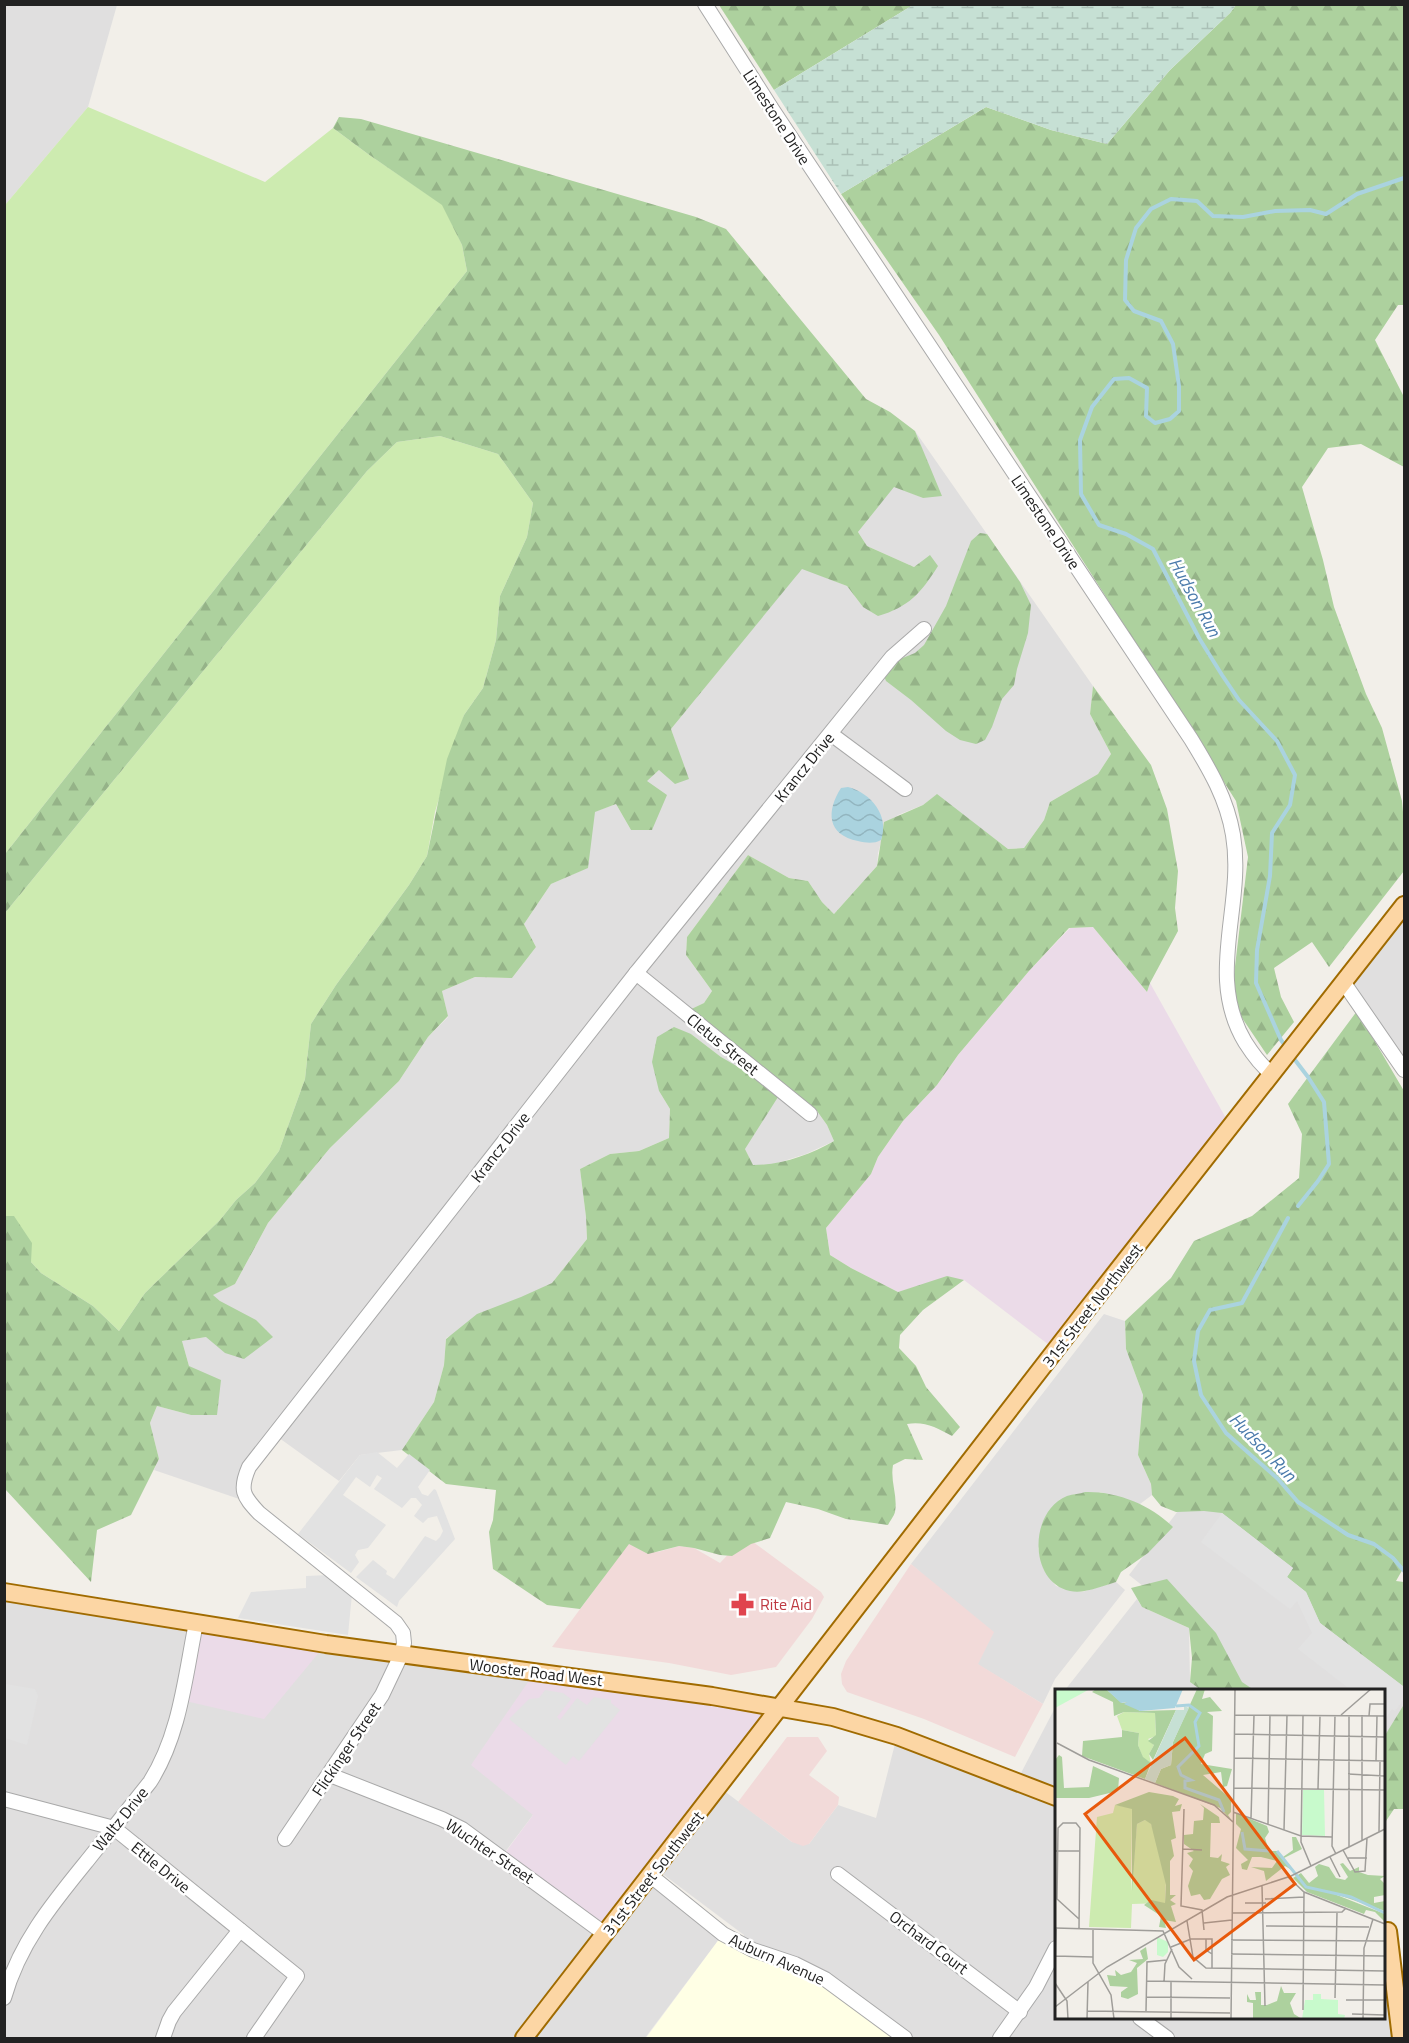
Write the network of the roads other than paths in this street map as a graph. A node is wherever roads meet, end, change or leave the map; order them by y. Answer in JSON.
{"nodes":[{"id":1,"x":705,"y":4,"type":"edge"},
{"id":2,"x":924,"y":629,"type":"dead end"},
{"id":3,"x":831,"y":734,"type":"junction"},
{"id":4,"x":905,"y":789,"type":"dead end"},
{"id":5,"x":1404,"y":905,"type":"edge"},
{"id":6,"x":636,"y":973,"type":"junction"},
{"id":7,"x":1344,"y":983,"type":"junction"},
{"id":8,"x":1404,"y":1070,"type":"edge"},
{"id":9,"x":1271,"y":1073,"type":"junction"},
{"id":10,"x":810,"y":1114,"type":"dead end"},
{"id":11,"x":4,"y":1592,"type":"edge"},
{"id":12,"x":196,"y":1623,"type":"junction"},
{"id":13,"x":401,"y":1655,"type":"junction"},
{"id":14,"x":782,"y":1707,"type":"junction"},
{"id":15,"x":330,"y":1775,"type":"junction"},
{"id":16,"x":1055,"y":1797,"type":"edge"},
{"id":17,"x":4,"y":1799,"type":"edge"},
{"id":18,"x":114,"y":1828,"type":"junction"},
{"id":19,"x":285,"y":1839,"type":"dead end"},
{"id":20,"x":838,"y":1874,"type":"dead end"},
{"id":21,"x":651,"y":1876,"type":"junction"},
{"id":22,"x":240,"y":1930,"type":"junction"},
{"id":23,"x":1392,"y":1932,"type":"edge"},
{"id":24,"x":605,"y":1934,"type":"junction"},
{"id":25,"x":1055,"y":1953,"type":"edge"},
{"id":26,"x":1051,"y":1972,"type":"edge"},
{"id":27,"x":4,"y":1998,"type":"edge"},
{"id":28,"x":1020,"y":2012,"type":"junction"},
{"id":29,"x":1141,"y":2019,"type":"edge"},
{"id":30,"x":163,"y":2038,"type":"edge"},
{"id":31,"x":254,"y":2038,"type":"edge"},
{"id":32,"x":524,"y":2038,"type":"edge"},
{"id":33,"x":905,"y":2038,"type":"edge"},
{"id":34,"x":1000,"y":2038,"type":"edge"},
{"id":35,"x":1167,"y":2038,"type":"edge"},
{"id":36,"x":1401,"y":2038,"type":"edge"}],
"edges":[{"from":1,"to":9,"type":"street","name":"Limestone Drive"},
{"from":2,"to":3,"type":"street","name":"Krancz Drive"},
{"from":3,"to":4,"type":"street"},
{"from":3,"to":6,"type":"street","name":"Krancz Drive"},
{"from":5,"to":7,"type":"main road","name":"31st Street Northwest"},
{"from":6,"to":10,"type":"street","name":"Cletus Street"},
{"from":6,"to":13,"type":"street","name":"Krancz Drive"},
{"from":7,"to":8,"type":"street"},
{"from":7,"to":9,"type":"main road","name":"31st Street Northwest"},
{"from":9,"to":14,"type":"main road","name":"31st Street Northwest"},
{"from":11,"to":12,"type":"main road","name":"Wooster Road West"},
{"from":12,"to":13,"type":"main road","name":"Wooster Road West"},
{"from":12,"to":18,"type":"street","name":"Waltz Drive"},
{"from":13,"to":14,"type":"main road","name":"Wooster Road West"},
{"from":13,"to":15,"type":"street","name":"Flickinger Street"},
{"from":14,"to":16,"type":"main road","name":"Wooster Road West"},
{"from":14,"to":21,"type":"main road","name":"31st Street Southwest"},
{"from":15,"to":19,"type":"street","name":"Flickinger Street"},
{"from":15,"to":24,"type":"street","name":"Wuchter Street"},
{"from":17,"to":18,"type":"street","name":"Ettle Drive"},
{"from":18,"to":22,"type":"street","name":"Ettle Drive"},
{"from":18,"to":27,"type":"street","name":"Waltz Drive"},
{"from":20,"to":28,"type":"street","name":"Orchard Court"},
{"from":21,"to":24,"type":"main road","name":"31st Street Southwest"},
{"from":21,"to":33,"type":"street","name":"Auburn Avenue"},
{"from":22,"to":30,"type":"street"},
{"from":22,"to":31,"type":"street","name":"Ettle Drive"},
{"from":23,"to":36,"type":"main road"},
{"from":24,"to":32,"type":"main road","name":"31st Street Southwest"},
{"from":25,"to":26,"type":"street"},
{"from":26,"to":28,"type":"street"},
{"from":28,"to":34,"type":"street"},
{"from":29,"to":35,"type":"street"}]}
